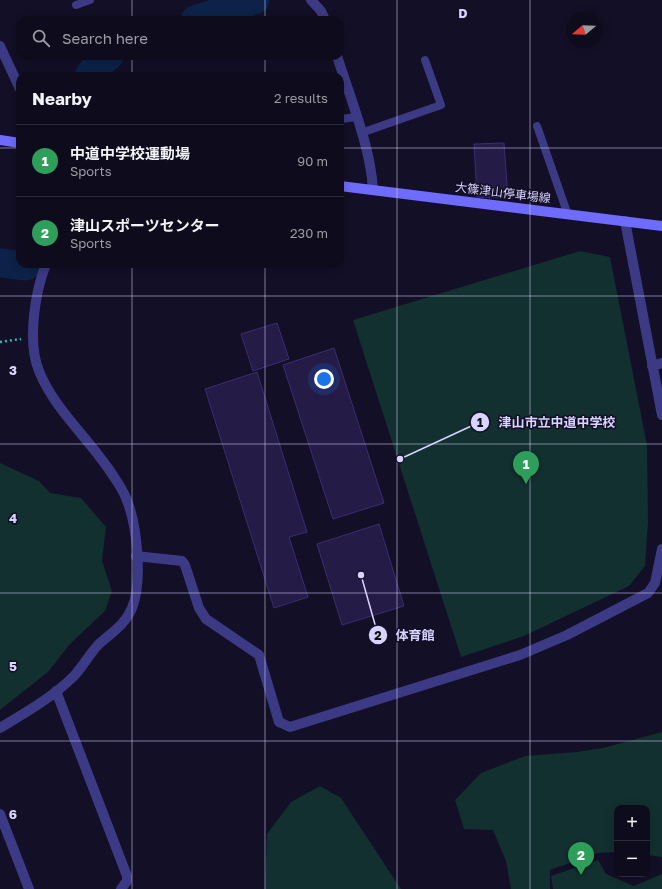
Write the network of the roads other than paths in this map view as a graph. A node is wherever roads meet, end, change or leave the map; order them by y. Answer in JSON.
{"nodes":[{"id":1,"x":90,"y":0,"type":"edge"},
{"id":2,"x":311,"y":0,"type":"edge"},
{"id":3,"x":76,"y":5,"type":"dead end"},
{"id":4,"x":323,"y":16,"type":"edge"},
{"id":5,"x":0,"y":46,"type":"edge"},
{"id":6,"x":338,"y":60,"type":"edge"},
{"id":7,"x":425,"y":60,"type":"dead end"},
{"id":8,"x":342,"y":72,"type":"edge"},
{"id":9,"x":344,"y":79,"type":"edge"},
{"id":10,"x":16,"y":80,"type":"edge"},
{"id":11,"x":356,"y":118,"type":"junction"},
{"id":12,"x":344,"y":119,"type":"edge"},
{"id":13,"x":537,"y":126,"type":"dead end"},
{"id":14,"x":361,"y":133,"type":"junction"},
{"id":15,"x":0,"y":140,"type":"edge"},
{"id":16,"x":16,"y":142,"type":"edge"},
{"id":17,"x":344,"y":186,"type":"edge"},
{"id":18,"x":373,"y":190,"type":"junction"},
{"id":19,"x":568,"y":215,"type":"junction"},
{"id":20,"x":625,"y":221,"type":"junction"},
{"id":21,"x":662,"y":226,"type":"edge"},
{"id":22,"x":45,"y":268,"type":"edge"},
{"id":23,"x":662,"y":363,"type":"edge"},
{"id":24,"x":652,"y":366,"type":"junction"},
{"id":25,"x":662,"y":415,"type":"edge"},
{"id":26,"x":662,"y":550,"type":"edge"},
{"id":27,"x":136,"y":556,"type":"junction"},
{"id":28,"x":56,"y":691,"type":"junction"},
{"id":29,"x":0,"y":728,"type":"edge"},
{"id":30,"x":0,"y":814,"type":"edge"},
{"id":31,"x":29,"y":889,"type":"edge"},
{"id":32,"x":122,"y":889,"type":"edge"}],
"edges":[{"from":1,"to":3,"type":"lane"},
{"from":2,"to":4,"type":"street"},
{"from":5,"to":10,"type":"street"},
{"from":6,"to":8,"type":"street"},
{"from":7,"to":14,"type":"lane"},
{"from":9,"to":11,"type":"street"},
{"from":11,"to":12,"type":"lane"},
{"from":11,"to":14,"type":"street"},
{"from":13,"to":19,"type":"lane"},
{"from":14,"to":18,"type":"street"},
{"from":15,"to":16,"type":"main road"},
{"from":17,"to":18,"type":"main road","name":"大篠津山停車場線"},
{"from":18,"to":19,"type":"main road","name":"大篠津山停車場線"},
{"from":19,"to":20,"type":"main road","name":"大篠津山停車場線"},
{"from":20,"to":21,"type":"main road","name":"大篠津山停車場線"},
{"from":20,"to":24,"type":"street"},
{"from":22,"to":27,"type":"street"},
{"from":23,"to":24,"type":"street"},
{"from":24,"to":25,"type":"street"},
{"from":26,"to":27,"type":"street"},
{"from":27,"to":28,"type":"street"},
{"from":28,"to":29,"type":"street"},
{"from":28,"to":32,"type":"street"},
{"from":30,"to":31,"type":"street"}]}
